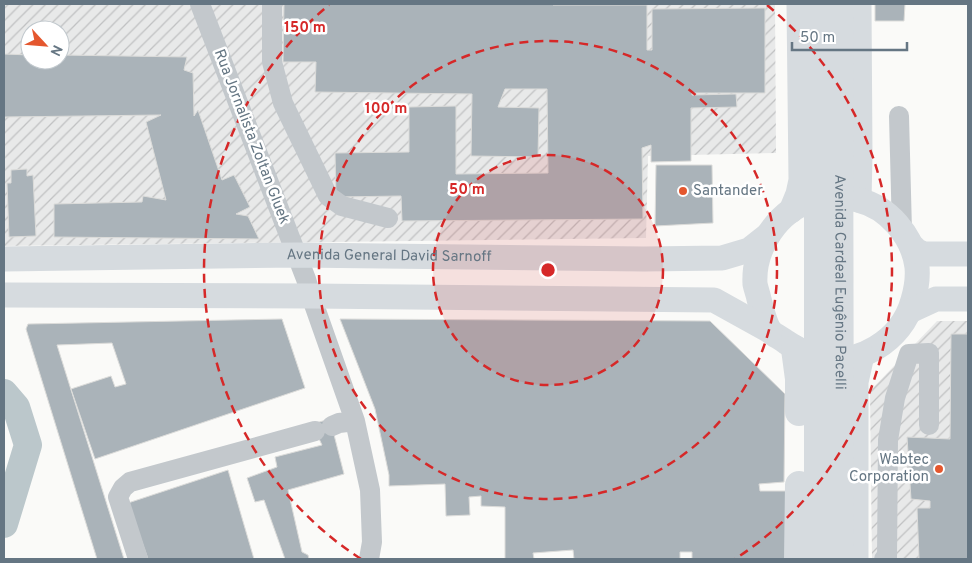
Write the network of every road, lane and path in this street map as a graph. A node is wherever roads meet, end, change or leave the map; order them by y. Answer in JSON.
{"nodes":[{"id":1,"x":200,"y":4,"type":"edge"},
{"id":2,"x":272,"y":4,"type":"edge"},
{"id":3,"x":799,"y":4,"type":"edge"},
{"id":4,"x":818,"y":4,"type":"edge"},
{"id":5,"x":839,"y":4,"type":"edge"},
{"id":6,"x":859,"y":4,"type":"edge"},
{"id":7,"x":900,"y":116,"type":"dead end"},
{"id":8,"x":859,"y":200,"type":"junction"},
{"id":9,"x":791,"y":211,"type":"junction"},
{"id":10,"x":388,"y":218,"type":"dead end"},
{"id":11,"x":768,"y":235,"type":"junction"},
{"id":12,"x":906,"y":238,"type":"junction"},
{"id":13,"x":968,"y":254,"type":"edge"},
{"id":14,"x":297,"y":255,"type":"junction"},
{"id":15,"x":4,"y":259,"type":"edge"},
{"id":16,"x":4,"y":295,"type":"edge"},
{"id":17,"x":82,"y":295,"type":"junction"},
{"id":18,"x":311,"y":296,"type":"junction"},
{"id":19,"x":968,"y":299,"type":"edge"},
{"id":20,"x":910,"y":311,"type":"junction"},
{"id":21,"x":4,"y":312,"type":"edge"},
{"id":22,"x":770,"y":331,"type":"junction"},
{"id":23,"x":796,"y":349,"type":"junction"},
{"id":24,"x":862,"y":355,"type":"junction"},
{"id":25,"x":355,"y":421,"type":"junction"},
{"id":26,"x":929,"y":424,"type":"dead end"},
{"id":27,"x":138,"y":559,"type":"edge"},
{"id":28,"x":369,"y":559,"type":"edge"},
{"id":29,"x":798,"y":559,"type":"edge"},
{"id":30,"x":818,"y":559,"type":"edge"},
{"id":31,"x":840,"y":559,"type":"edge"},
{"id":32,"x":856,"y":559,"type":"edge"},
{"id":33,"x":884,"y":559,"type":"edge"}],
"edges":[{"from":1,"to":14,"type":"street","name":"Rua Jornalista Zoltan Gluek"},
{"from":2,"to":10,"type":"street"},
{"from":3,"to":9,"type":"main road"},
{"from":4,"to":30,"type":"highway","name":"Avenida Cardeal Eugênio Pacelli"},
{"from":5,"to":31,"type":"highway","name":"Avenida Cardeal Eugênio Pacelli"},
{"from":6,"to":8,"type":"main road","name":"Avenida Cardeal Eugênio Pacelli"},
{"from":7,"to":12,"type":"street"},
{"from":8,"to":9,"type":"main road"},
{"from":8,"to":12,"type":"main road"},
{"from":9,"to":11,"type":"main road"},
{"from":11,"to":14,"type":"main road","name":"Avenida General David Sarnoff"},
{"from":11,"to":22,"type":"main road"},
{"from":12,"to":13,"type":"main road"},
{"from":12,"to":20,"type":"main road"},
{"from":14,"to":15,"type":"main road","name":"Avenida General David Sarnoff"},
{"from":14,"to":18,"type":"street","name":"Rua Jornalista Zoltan Gluek"},
{"from":16,"to":17,"type":"main road"},
{"from":17,"to":18,"type":"main road"},
{"from":17,"to":21,"type":"main road"},
{"from":18,"to":22,"type":"main road"},
{"from":18,"to":25,"type":"street","name":"Rua Jornalista Zoltan Gluek"},
{"from":19,"to":20,"type":"main road"},
{"from":20,"to":24,"type":"main road"},
{"from":22,"to":23,"type":"main road"},
{"from":23,"to":24,"type":"main road"},
{"from":23,"to":29,"type":"highway"},
{"from":24,"to":32,"type":"main road","name":"Avenida Cardeal Eugênio Pacelli"},
{"from":25,"to":27,"type":"street"},
{"from":25,"to":28,"type":"street","name":"Rua Jornalista Zoltan Gluek"},
{"from":26,"to":33,"type":"street"}]}
